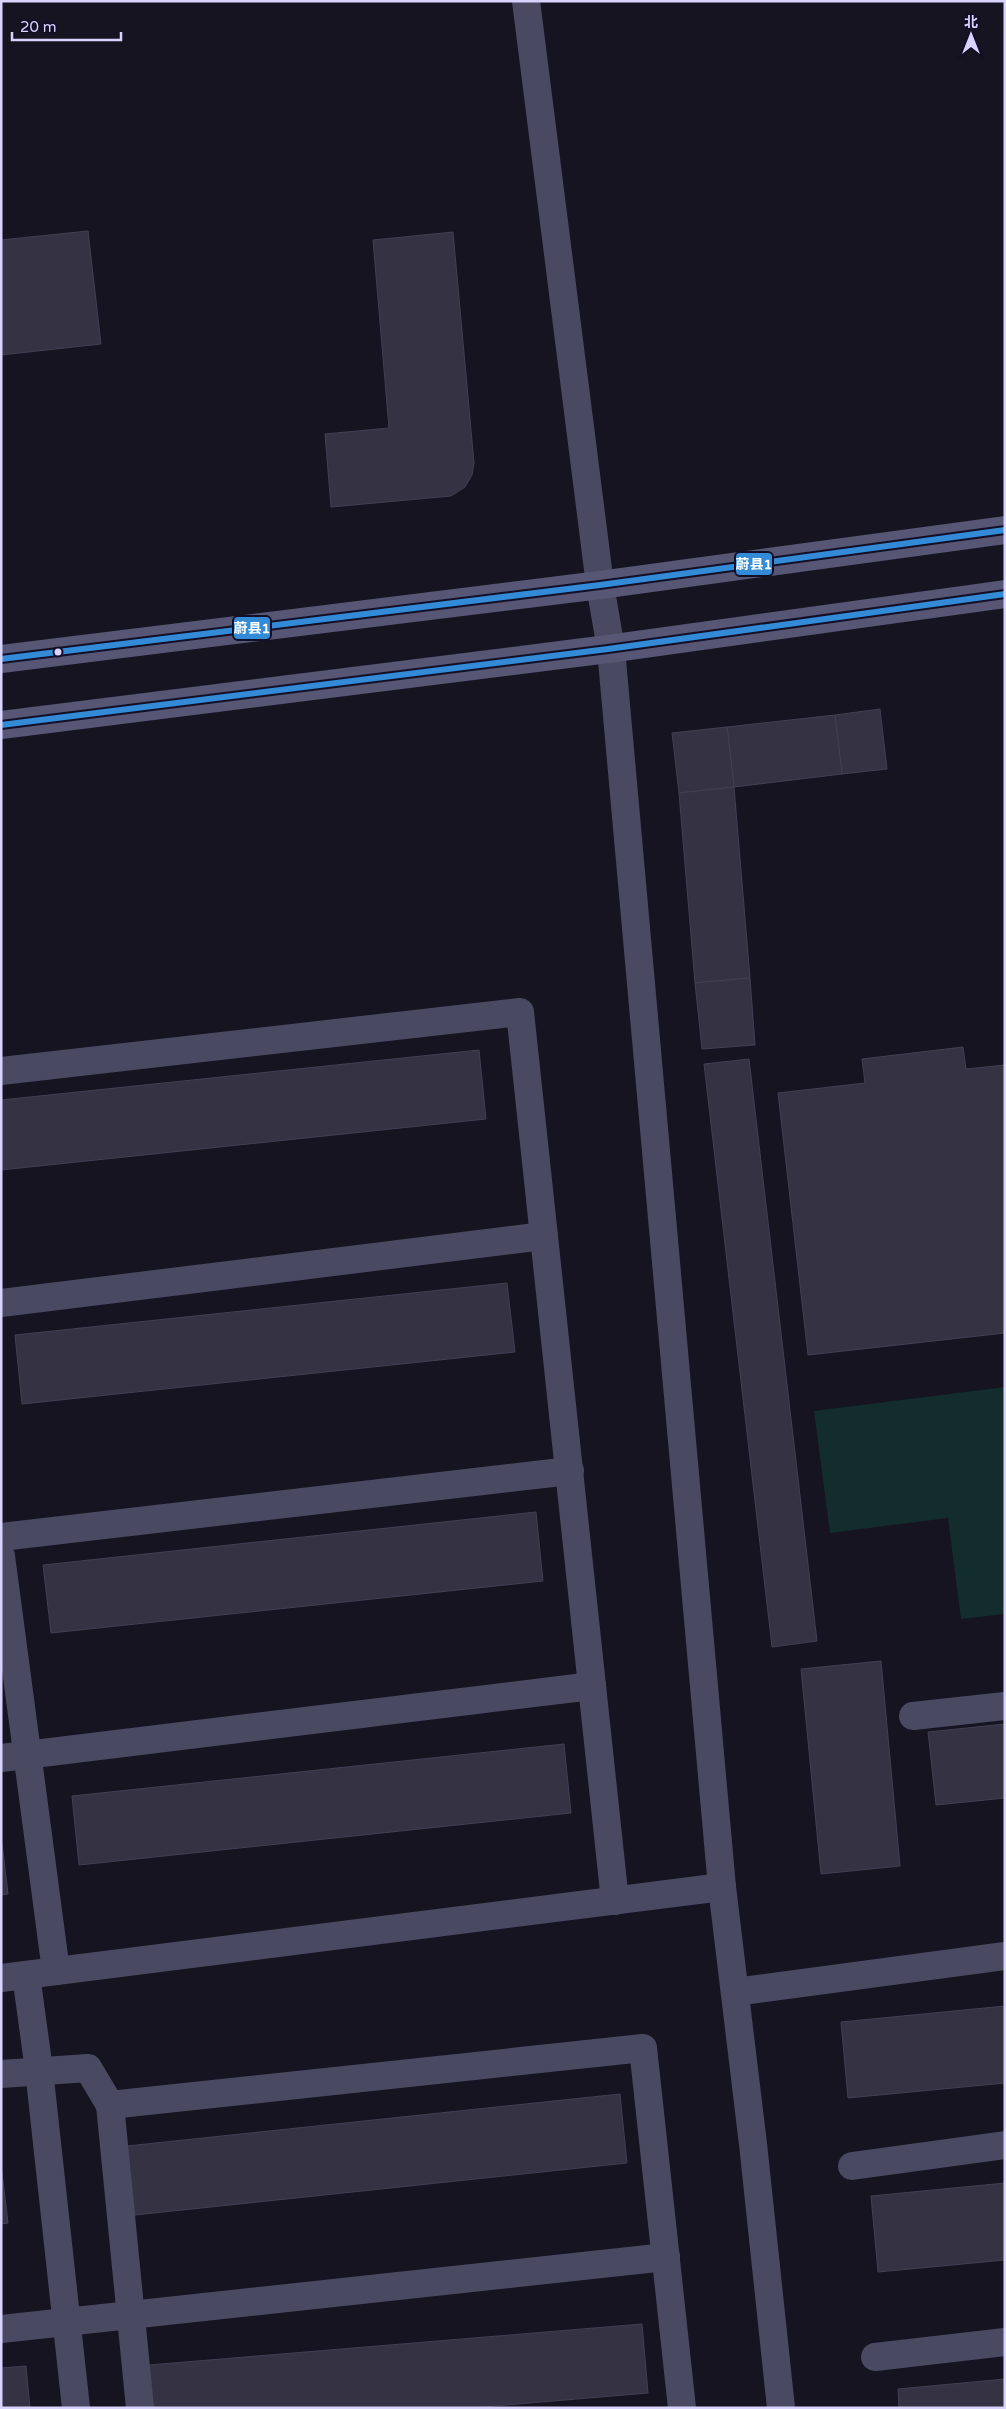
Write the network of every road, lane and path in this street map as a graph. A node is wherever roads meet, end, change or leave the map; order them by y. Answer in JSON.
{"nodes":[{"id":1,"x":526,"y":1,"type":"edge"},
{"id":2,"x":1005,"y":530,"type":"edge"},
{"id":3,"x":600,"y":585,"type":"junction"},
{"id":4,"x":1005,"y":594,"type":"edge"},
{"id":5,"x":611,"y":649,"type":"junction"},
{"id":6,"x":1,"y":659,"type":"edge"},
{"id":7,"x":1,"y":725,"type":"edge"},
{"id":8,"x":1,"y":1071,"type":"edge"},
{"id":9,"x":544,"y":1236,"type":"junction"},
{"id":10,"x":1,"y":1303,"type":"edge"},
{"id":11,"x":570,"y":1471,"type":"junction"},
{"id":12,"x":1,"y":1537,"type":"edge"},
{"id":13,"x":1,"y":1556,"type":"edge"},
{"id":14,"x":592,"y":1686,"type":"junction"},
{"id":15,"x":1005,"y":1706,"type":"edge"},
{"id":16,"x":913,"y":1716,"type":"dead end"},
{"id":17,"x":28,"y":1755,"type":"junction"},
{"id":18,"x":1,"y":1758,"type":"edge"},
{"id":19,"x":722,"y":1887,"type":"junction"},
{"id":20,"x":614,"y":1901,"type":"junction"},
{"id":21,"x":1005,"y":1956,"type":"edge"},
{"id":22,"x":56,"y":1971,"type":"junction"},
{"id":23,"x":14,"y":1976,"type":"edge"},
{"id":24,"x":735,"y":1992,"type":"junction"},
{"id":25,"x":39,"y":2070,"type":"junction"},
{"id":26,"x":1,"y":2074,"type":"edge"},
{"id":27,"x":110,"y":2105,"type":"junction"},
{"id":28,"x":1005,"y":2146,"type":"edge"},
{"id":29,"x":852,"y":2166,"type":"dead end"},
{"id":30,"x":666,"y":2258,"type":"junction"},
{"id":31,"x":131,"y":2315,"type":"junction"},
{"id":32,"x":66,"y":2322,"type":"junction"},
{"id":33,"x":1,"y":2329,"type":"edge"},
{"id":34,"x":1005,"y":2342,"type":"edge"},
{"id":35,"x":875,"y":2357,"type":"dead end"},
{"id":36,"x":76,"y":2408,"type":"edge"},
{"id":37,"x":140,"y":2408,"type":"edge"},
{"id":38,"x":682,"y":2408,"type":"edge"},
{"id":39,"x":781,"y":2408,"type":"edge"}],
"edges":[{"from":1,"to":3,"type":"street"},
{"from":2,"to":3,"type":"main road"},
{"from":3,"to":5,"type":"street"},
{"from":3,"to":6,"type":"main road"},
{"from":4,"to":5,"type":"main road"},
{"from":5,"to":7,"type":"main road"},
{"from":5,"to":19,"type":"street"},
{"from":8,"to":9,"type":"street"},
{"from":9,"to":10,"type":"street"},
{"from":9,"to":11,"type":"street"},
{"from":11,"to":12,"type":"street"},
{"from":11,"to":14,"type":"street"},
{"from":13,"to":17,"type":"street"},
{"from":14,"to":17,"type":"street"},
{"from":14,"to":20,"type":"street"},
{"from":15,"to":16,"type":"street"},
{"from":17,"to":18,"type":"street"},
{"from":17,"to":22,"type":"street"},
{"from":19,"to":20,"type":"street"},
{"from":19,"to":24,"type":"street"},
{"from":20,"to":22,"type":"street"},
{"from":21,"to":24,"type":"street"},
{"from":22,"to":23,"type":"street"},
{"from":23,"to":25,"type":"street"},
{"from":24,"to":39,"type":"street"},
{"from":25,"to":26,"type":"street"},
{"from":25,"to":27,"type":"street"},
{"from":25,"to":32,"type":"street"},
{"from":27,"to":30,"type":"street"},
{"from":27,"to":31,"type":"street"},
{"from":28,"to":29,"type":"street"},
{"from":30,"to":31,"type":"street"},
{"from":30,"to":38,"type":"street"},
{"from":31,"to":32,"type":"street"},
{"from":31,"to":37,"type":"street"},
{"from":32,"to":33,"type":"street"},
{"from":32,"to":36,"type":"street"},
{"from":34,"to":35,"type":"street"}]}
